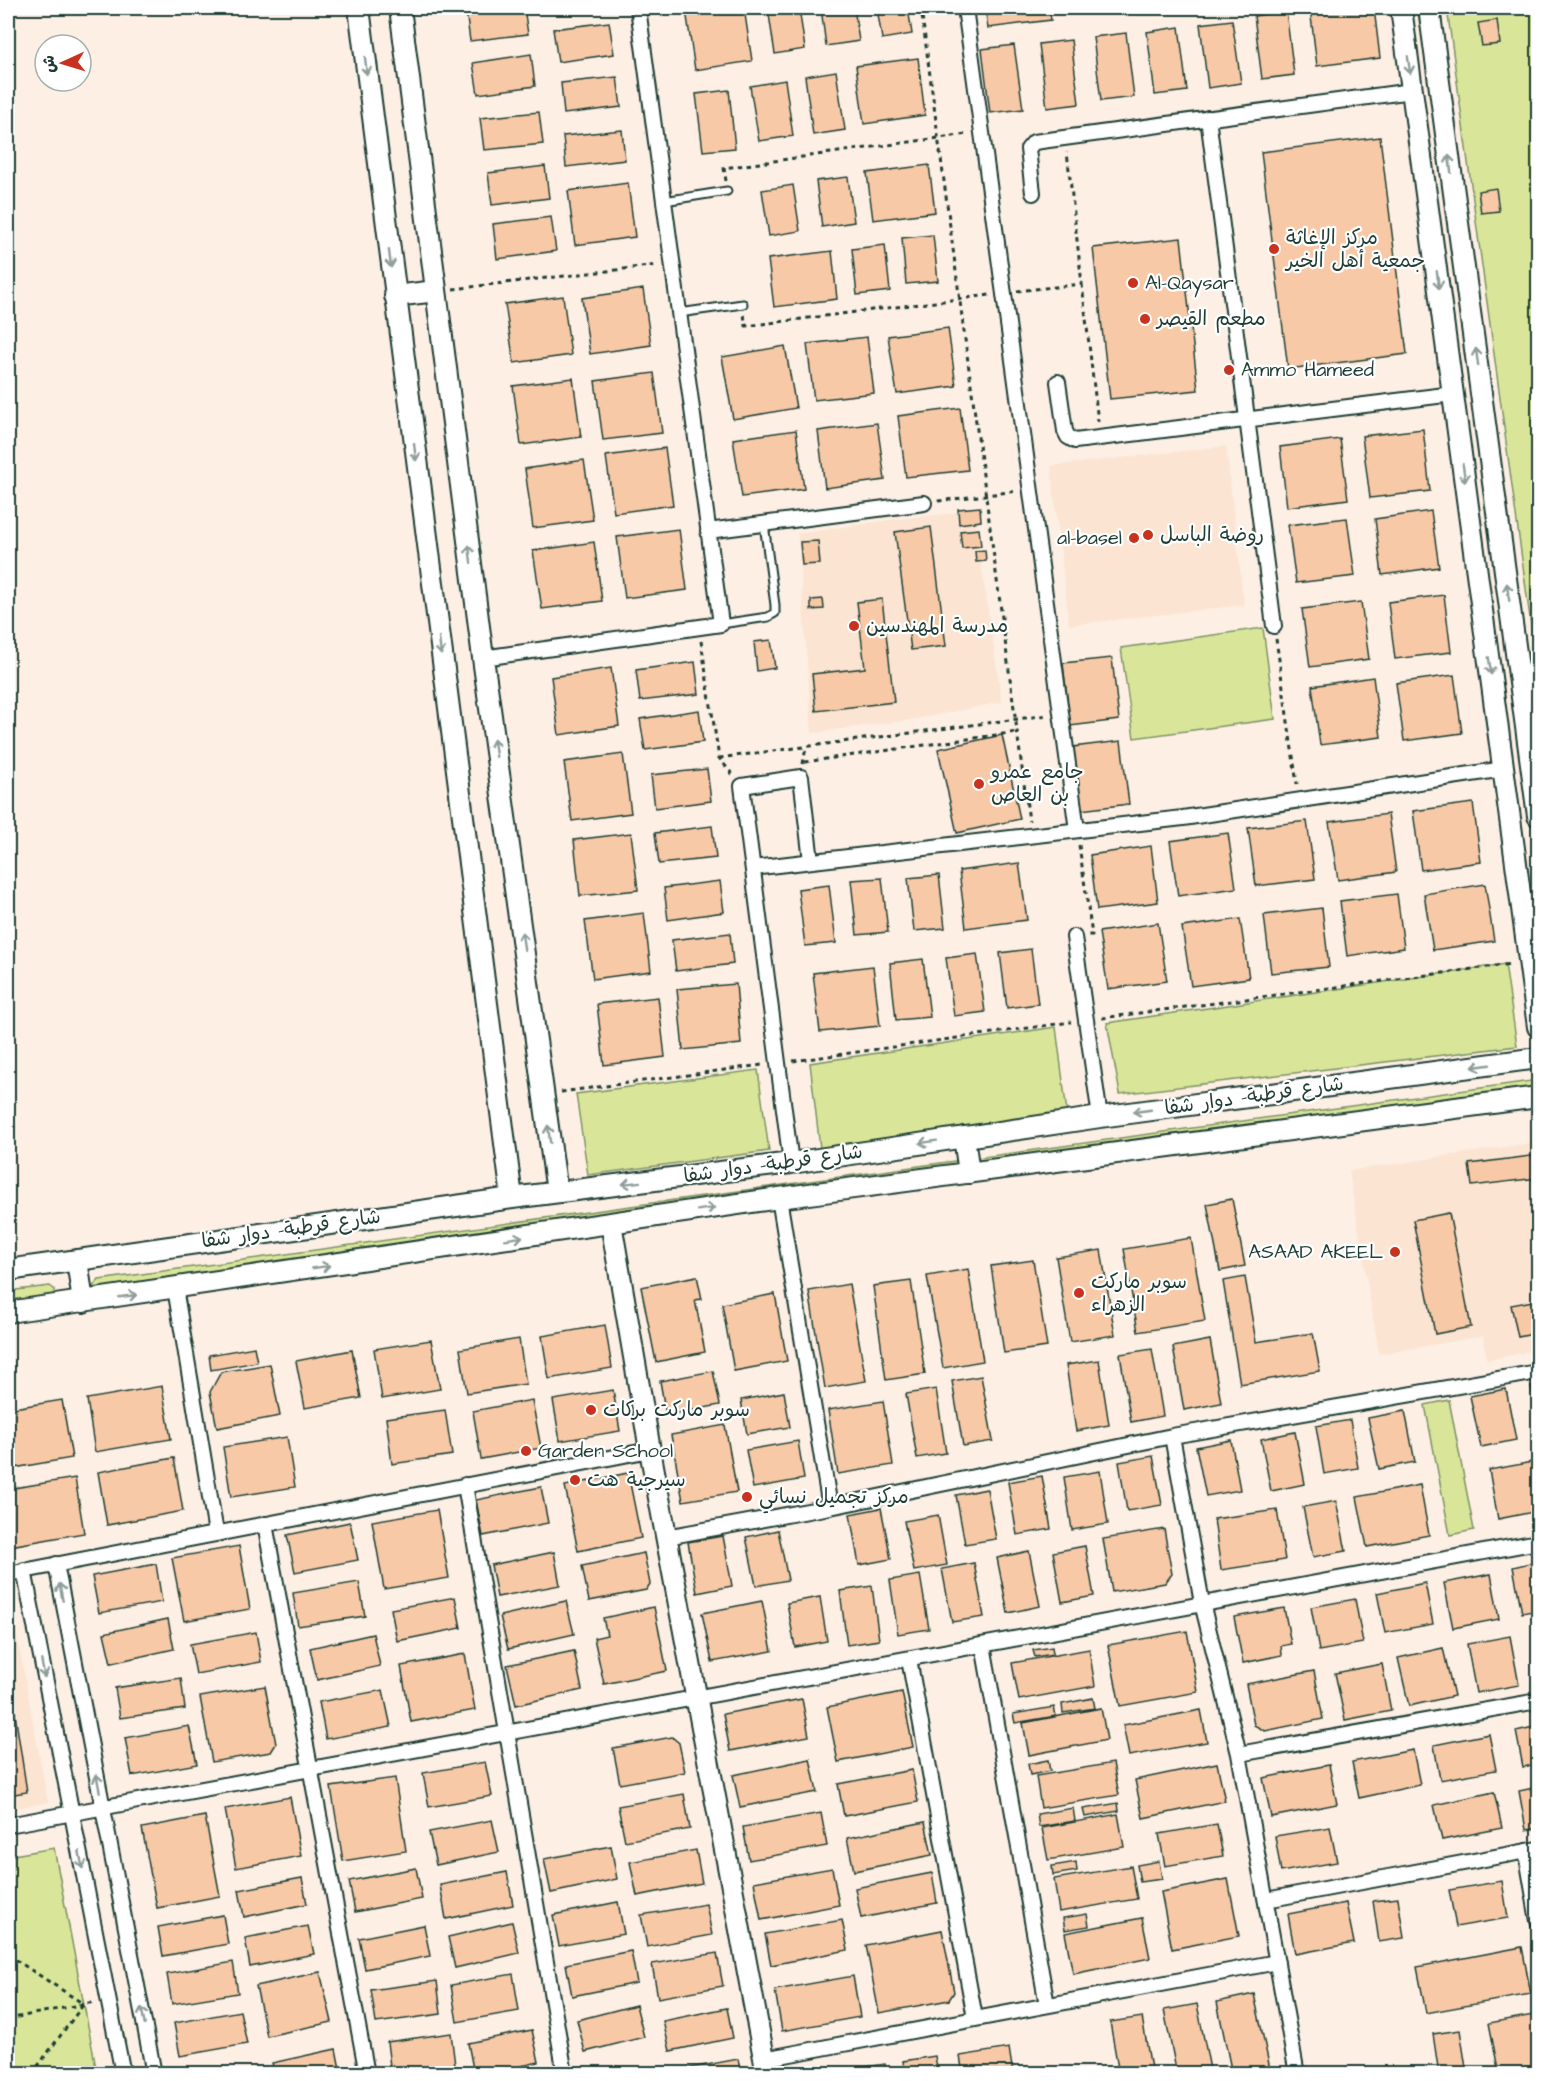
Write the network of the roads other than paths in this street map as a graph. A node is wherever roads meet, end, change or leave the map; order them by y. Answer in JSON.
{"nodes":[{"id":1,"x":359,"y":8,"type":"edge"},
{"id":2,"x":400,"y":8,"type":"edge"},
{"id":3,"x":638,"y":8,"type":"edge"},
{"id":4,"x":965,"y":8,"type":"edge"},
{"id":5,"x":1401,"y":8,"type":"edge"},
{"id":6,"x":1429,"y":8,"type":"edge"},
{"id":7,"x":1440,"y":87,"type":"junction"},
{"id":8,"x":1412,"y":91,"type":"junction"},
{"id":9,"x":1208,"y":118,"type":"junction"},
{"id":10,"x":727,"y":192,"type":"road end"},
{"id":11,"x":1033,"y":193,"type":"dead end"},
{"id":12,"x":664,"y":201,"type":"junction"},
{"id":13,"x":436,"y":291,"type":"junction"},
{"id":14,"x":395,"y":296,"type":"junction"},
{"id":15,"x":743,"y":304,"type":"road end"},
{"id":16,"x":679,"y":313,"type":"junction"},
{"id":17,"x":1058,"y":382,"type":"dead end"},
{"id":18,"x":1481,"y":391,"type":"junction"},
{"id":19,"x":1453,"y":393,"type":"junction"},
{"id":20,"x":1248,"y":420,"type":"junction"},
{"id":21,"x":924,"y":503,"type":"road end"},
{"id":22,"x":764,"y":524,"type":"junction"},
{"id":23,"x":708,"y":531,"type":"junction"},
{"id":24,"x":720,"y":624,"type":"junction"},
{"id":25,"x":1274,"y":626,"type":"road end"},
{"id":26,"x":483,"y":658,"type":"junction"},
{"id":27,"x":1532,"y":765,"type":"junction"},
{"id":28,"x":1504,"y":769,"type":"junction"},
{"id":29,"x":1539,"y":816,"type":"edge"},
{"id":30,"x":1077,"y":830,"type":"junction"},
{"id":31,"x":811,"y":861,"type":"junction"},
{"id":32,"x":753,"y":868,"type":"junction"},
{"id":33,"x":1074,"y":937,"type":"road end"},
{"id":34,"x":1539,"y":1027,"type":"edge"},
{"id":35,"x":1539,"y":1058,"type":"edge"},
{"id":36,"x":1539,"y":1097,"type":"edge"},
{"id":37,"x":1100,"y":1117,"type":"junction"},
{"id":38,"x":964,"y":1137,"type":"junction"},
{"id":39,"x":791,"y":1163,"type":"junction"},
{"id":40,"x":969,"y":1173,"type":"junction"},
{"id":41,"x":557,"y":1192,"type":"junction"},
{"id":42,"x":512,"y":1198,"type":"junction"},
{"id":43,"x":779,"y":1198,"type":"junction"},
{"id":44,"x":611,"y":1223,"type":"junction"},
{"id":45,"x":77,"y":1260,"type":"junction"},
{"id":46,"x":8,"y":1270,"type":"edge"},
{"id":47,"x":175,"y":1288,"type":"junction"},
{"id":48,"x":83,"y":1302,"type":"junction"},
{"id":49,"x":8,"y":1312,"type":"edge"},
{"id":50,"x":1539,"y":1372,"type":"edge"},
{"id":51,"x":1172,"y":1436,"type":"junction"},
{"id":52,"x":650,"y":1450,"type":"junction"},
{"id":53,"x":465,"y":1485,"type":"junction"},
{"id":54,"x":830,"y":1507,"type":"junction"},
{"id":55,"x":265,"y":1524,"type":"junction"},
{"id":56,"x":216,"y":1533,"type":"junction"},
{"id":57,"x":666,"y":1537,"type":"junction"},
{"id":58,"x":1539,"y":1542,"type":"edge"},
{"id":59,"x":56,"y":1564,"type":"junction"},
{"id":60,"x":24,"y":1570,"type":"junction"},
{"id":61,"x":8,"y":1574,"type":"edge"},
{"id":62,"x":1202,"y":1603,"type":"junction"},
{"id":63,"x":983,"y":1645,"type":"junction"},
{"id":64,"x":909,"y":1659,"type":"junction"},
{"id":65,"x":697,"y":1698,"type":"junction"},
{"id":66,"x":1539,"y":1701,"type":"edge"},
{"id":67,"x":507,"y":1733,"type":"junction"},
{"id":68,"x":1239,"y":1754,"type":"junction"},
{"id":69,"x":310,"y":1769,"type":"junction"},
{"id":70,"x":103,"y":1808,"type":"junction"},
{"id":71,"x":71,"y":1813,"type":"junction"},
{"id":72,"x":8,"y":1825,"type":"edge"},
{"id":73,"x":1532,"y":1850,"type":"edge"},
{"id":74,"x":1266,"y":1900,"type":"junction"},
{"id":75,"x":1539,"y":1921,"type":"edge"},
{"id":76,"x":1277,"y":1962,"type":"junction"},
{"id":77,"x":1047,"y":2005,"type":"junction"},
{"id":78,"x":975,"y":2018,"type":"junction"},
{"id":79,"x":766,"y":2066,"type":"edge"},
{"id":80,"x":123,"y":2073,"type":"edge"},
{"id":81,"x":154,"y":2073,"type":"edge"},
{"id":82,"x":367,"y":2073,"type":"edge"},
{"id":83,"x":565,"y":2073,"type":"edge"},
{"id":84,"x":1297,"y":2073,"type":"edge"}],
"edges":[{"from":1,"to":14,"type":"street","one_way":true},
{"from":2,"to":13,"type":"street"},
{"from":3,"to":12,"type":"street"},
{"from":4,"to":30,"type":"street"},
{"from":5,"to":8,"type":"street","one_way":true},
{"from":6,"to":7,"type":"street"},
{"from":7,"to":8,"type":"street"},
{"from":18,"to":7,"type":"street","one_way":true},
{"from":8,"to":9,"type":"street"},
{"from":8,"to":19,"type":"street","one_way":true},
{"from":9,"to":11,"type":"street"},
{"from":9,"to":20,"type":"street"},
{"from":10,"to":12,"type":"lane"},
{"from":12,"to":16,"type":"street"},
{"from":13,"to":14,"type":"street"},
{"from":26,"to":13,"type":"street","one_way":true},
{"from":14,"to":42,"type":"street","one_way":true},
{"from":15,"to":16,"type":"lane"},
{"from":16,"to":23,"type":"street"},
{"from":17,"to":20,"type":"street"},
{"from":18,"to":19,"type":"street"},
{"from":27,"to":18,"type":"street","one_way":true},
{"from":19,"to":20,"type":"street"},
{"from":19,"to":28,"type":"street","one_way":true},
{"from":20,"to":25,"type":"street"},
{"from":21,"to":22,"type":"street"},
{"from":22,"to":23,"type":"street"},
{"from":22,"to":24,"type":"lane"},
{"from":23,"to":24,"type":"street"},
{"from":24,"to":26,"type":"street"},
{"from":41,"to":26,"type":"street","one_way":true},
{"from":27,"to":28,"type":"street"},
{"from":27,"to":29,"type":"street"},
{"from":28,"to":30,"type":"street"},
{"from":28,"to":34,"type":"street"},
{"from":30,"to":31,"type":"street"},
{"from":31,"to":32,"type":"street"},
{"from":31,"to":32,"type":"street"},
{"from":32,"to":39,"type":"street"},
{"from":33,"to":37,"type":"street"},
{"from":35,"to":37,"type":"street","name":"شارع قرطبة- دوار شفا","one_way":true},
{"from":36,"to":40,"type":"street"},
{"from":37,"to":38,"type":"street","name":"شارع قرطبة- دوار شفا"},
{"from":38,"to":39,"type":"street","name":"شارع قرطبة- دوار شفا","one_way":true},
{"from":38,"to":40,"type":"street"},
{"from":39,"to":41,"type":"street","name":"شارع قرطبة- دوار شفا","one_way":true},
{"from":40,"to":43,"type":"street"},
{"from":41,"to":42,"type":"street","name":"شارع قرطبة- دوار شفا"},
{"from":42,"to":45,"type":"street","name":"شارع قرطبة- دوار شفا"},
{"from":44,"to":43,"type":"street","one_way":true},
{"from":43,"to":54,"type":"street"},
{"from":47,"to":44,"type":"street","one_way":true},
{"from":44,"to":52,"type":"street"},
{"from":45,"to":46,"type":"street","name":"شارع قرطبة- دوار شفا"},
{"from":45,"to":48,"type":"street"},
{"from":48,"to":47,"type":"street","one_way":true},
{"from":47,"to":56,"type":"street"},
{"from":48,"to":49,"type":"street"},
{"from":50,"to":51,"type":"street"},
{"from":51,"to":54,"type":"street"},
{"from":51,"to":62,"type":"street"},
{"from":52,"to":53,"type":"street"},
{"from":52,"to":57,"type":"street"},
{"from":53,"to":55,"type":"street"},
{"from":53,"to":67,"type":"street"},
{"from":54,"to":57,"type":"street"},
{"from":55,"to":56,"type":"street"},
{"from":55,"to":69,"type":"street"},
{"from":56,"to":59,"type":"street"},
{"from":57,"to":65,"type":"street"},
{"from":58,"to":62,"type":"street"},
{"from":59,"to":60,"type":"street"},
{"from":70,"to":59,"type":"street","one_way":true},
{"from":60,"to":61,"type":"street"},
{"from":60,"to":71,"type":"street","one_way":true},
{"from":62,"to":63,"type":"street"},
{"from":62,"to":68,"type":"street"},
{"from":63,"to":64,"type":"street"},
{"from":63,"to":77,"type":"street"},
{"from":64,"to":65,"type":"street"},
{"from":64,"to":78,"type":"street"},
{"from":65,"to":67,"type":"street"},
{"from":65,"to":79,"type":"street"},
{"from":66,"to":68,"type":"street"},
{"from":67,"to":69,"type":"street"},
{"from":67,"to":83,"type":"street"},
{"from":68,"to":74,"type":"street"},
{"from":69,"to":70,"type":"street"},
{"from":69,"to":82,"type":"street"},
{"from":70,"to":71,"type":"street"},
{"from":81,"to":70,"type":"street","one_way":true},
{"from":71,"to":72,"type":"street"},
{"from":71,"to":80,"type":"street","one_way":true},
{"from":73,"to":74,"type":"street"},
{"from":73,"to":75,"type":"street"},
{"from":74,"to":76,"type":"street"},
{"from":76,"to":77,"type":"street"},
{"from":76,"to":84,"type":"street"},
{"from":77,"to":78,"type":"street"},
{"from":78,"to":79,"type":"street"}]}
